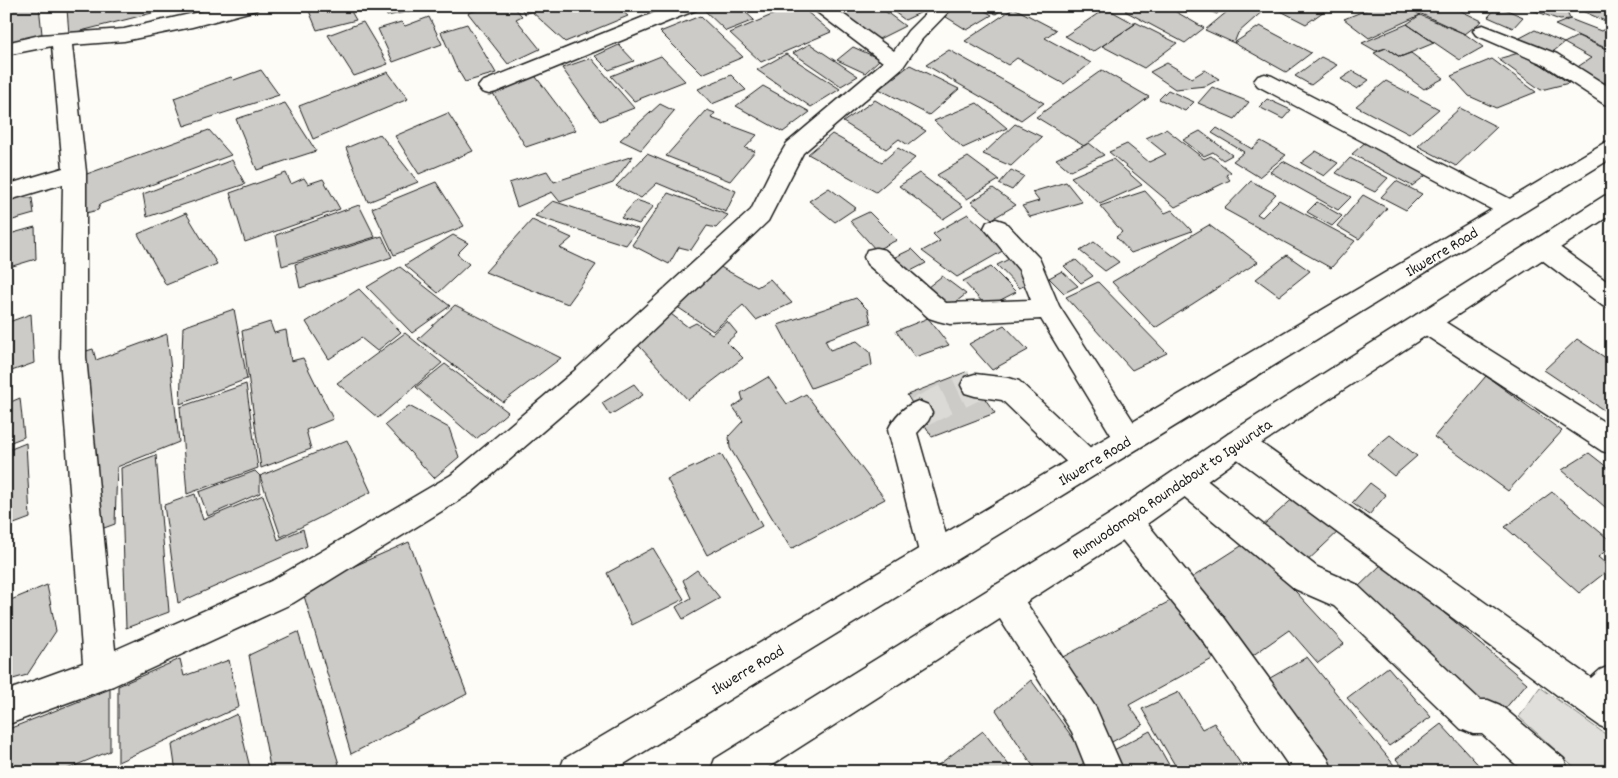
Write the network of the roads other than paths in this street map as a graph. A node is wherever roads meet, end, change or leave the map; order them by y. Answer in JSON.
{"nodes":[{"id":1,"x":249,"y":6,"type":"edge"},
{"id":2,"x":688,"y":6,"type":"edge"},
{"id":3,"x":819,"y":6,"type":"edge"},
{"id":4,"x":944,"y":6,"type":"edge"},
{"id":5,"x":1483,"y":31,"type":"dead end"},
{"id":6,"x":61,"y":40,"type":"junction"},
{"id":7,"x":6,"y":49,"type":"edge"},
{"id":8,"x":896,"y":62,"type":"junction"},
{"id":9,"x":1265,"y":81,"type":"dead end"},
{"id":10,"x":489,"y":87,"type":"dead end"},
{"id":11,"x":1612,"y":98,"type":"edge"},
{"id":12,"x":1612,"y":148,"type":"edge"},
{"id":13,"x":75,"y":172,"type":"junction"},
{"id":14,"x":6,"y":193,"type":"edge"},
{"id":15,"x":1612,"y":202,"type":"edge"},
{"id":16,"x":1510,"y":209,"type":"junction"},
{"id":17,"x":996,"y":228,"type":"dead end"},
{"id":18,"x":1542,"y":247,"type":"junction"},
{"id":19,"x":876,"y":257,"type":"dead end"},
{"id":20,"x":1612,"y":299,"type":"edge"},
{"id":21,"x":1048,"y":309,"type":"junction"},
{"id":22,"x":1425,"y":322,"type":"junction"},
{"id":23,"x":975,"y":385,"type":"tunnel mouth"},
{"id":24,"x":918,"y":413,"type":"tunnel mouth"},
{"id":25,"x":1129,"y":439,"type":"junction"},
{"id":26,"x":1612,"y":442,"type":"edge"},
{"id":27,"x":1238,"y":443,"type":"junction"},
{"id":28,"x":1088,"y":464,"type":"junction"},
{"id":29,"x":1185,"y":480,"type":"junction"},
{"id":30,"x":1126,"y":521,"type":"junction"},
{"id":31,"x":936,"y":556,"type":"junction"},
{"id":32,"x":1004,"y":597,"type":"junction"},
{"id":33,"x":100,"y":674,"type":"junction"},
{"id":34,"x":1605,"y":699,"type":"edge"},
{"id":35,"x":6,"y":708,"type":"edge"},
{"id":36,"x":577,"y":772,"type":"edge"},
{"id":37,"x":728,"y":772,"type":"edge"},
{"id":38,"x":1106,"y":772,"type":"edge"},
{"id":39,"x":1315,"y":772,"type":"edge"},
{"id":40,"x":1552,"y":772,"type":"edge"}],
"edges":[{"from":1,"to":6,"type":"street"},
{"from":2,"to":10,"type":"street"},
{"from":3,"to":8,"type":"street"},
{"from":4,"to":8,"type":"street"},
{"from":5,"to":11,"type":"street"},
{"from":6,"to":7,"type":"street"},
{"from":6,"to":13,"type":"street"},
{"from":8,"to":33,"type":"street"},
{"from":9,"to":16,"type":"street"},
{"from":12,"to":16,"type":"street","name":"Ikwerre Road"},
{"from":13,"to":14,"type":"street"},
{"from":13,"to":33,"type":"street"},
{"from":15,"to":18,"type":"street","name":"Rumuodomaya Roundabout to Igwuruta"},
{"from":16,"to":25,"type":"street","name":"Ikwerre Road"},
{"from":17,"to":21,"type":"street"},
{"from":18,"to":20,"type":"street"},
{"from":18,"to":22,"type":"street","name":"Rumuodomaya Roundabout to Igwuruta"},
{"from":19,"to":21,"type":"street"},
{"from":21,"to":25,"type":"street"},
{"from":22,"to":26,"type":"street"},
{"from":22,"to":27,"type":"street","name":"Rumuodomaya Roundabout to Igwuruta"},
{"from":23,"to":28,"type":"street"},
{"from":24,"to":31,"type":"street"},
{"from":25,"to":28,"type":"street","name":"Ikwerre Road"},
{"from":27,"to":29,"type":"street","name":"Rumuodomaya Roundabout to Igwuruta"},
{"from":27,"to":34,"type":"street"},
{"from":28,"to":31,"type":"street","name":"Ikwerre Road"},
{"from":29,"to":30,"type":"street","name":"Rumuodomaya Roundabout to Igwuruta"},
{"from":29,"to":40,"type":"street"},
{"from":30,"to":32,"type":"street","name":"Rumuodomaya Roundabout to Igwuruta"},
{"from":30,"to":39,"type":"street"},
{"from":31,"to":36,"type":"street","name":"Ikwerre Road"},
{"from":32,"to":37,"type":"street","name":"Rumuodomaya Roundabout to Igwuruta"},
{"from":32,"to":38,"type":"street"},
{"from":33,"to":35,"type":"street"}]}
